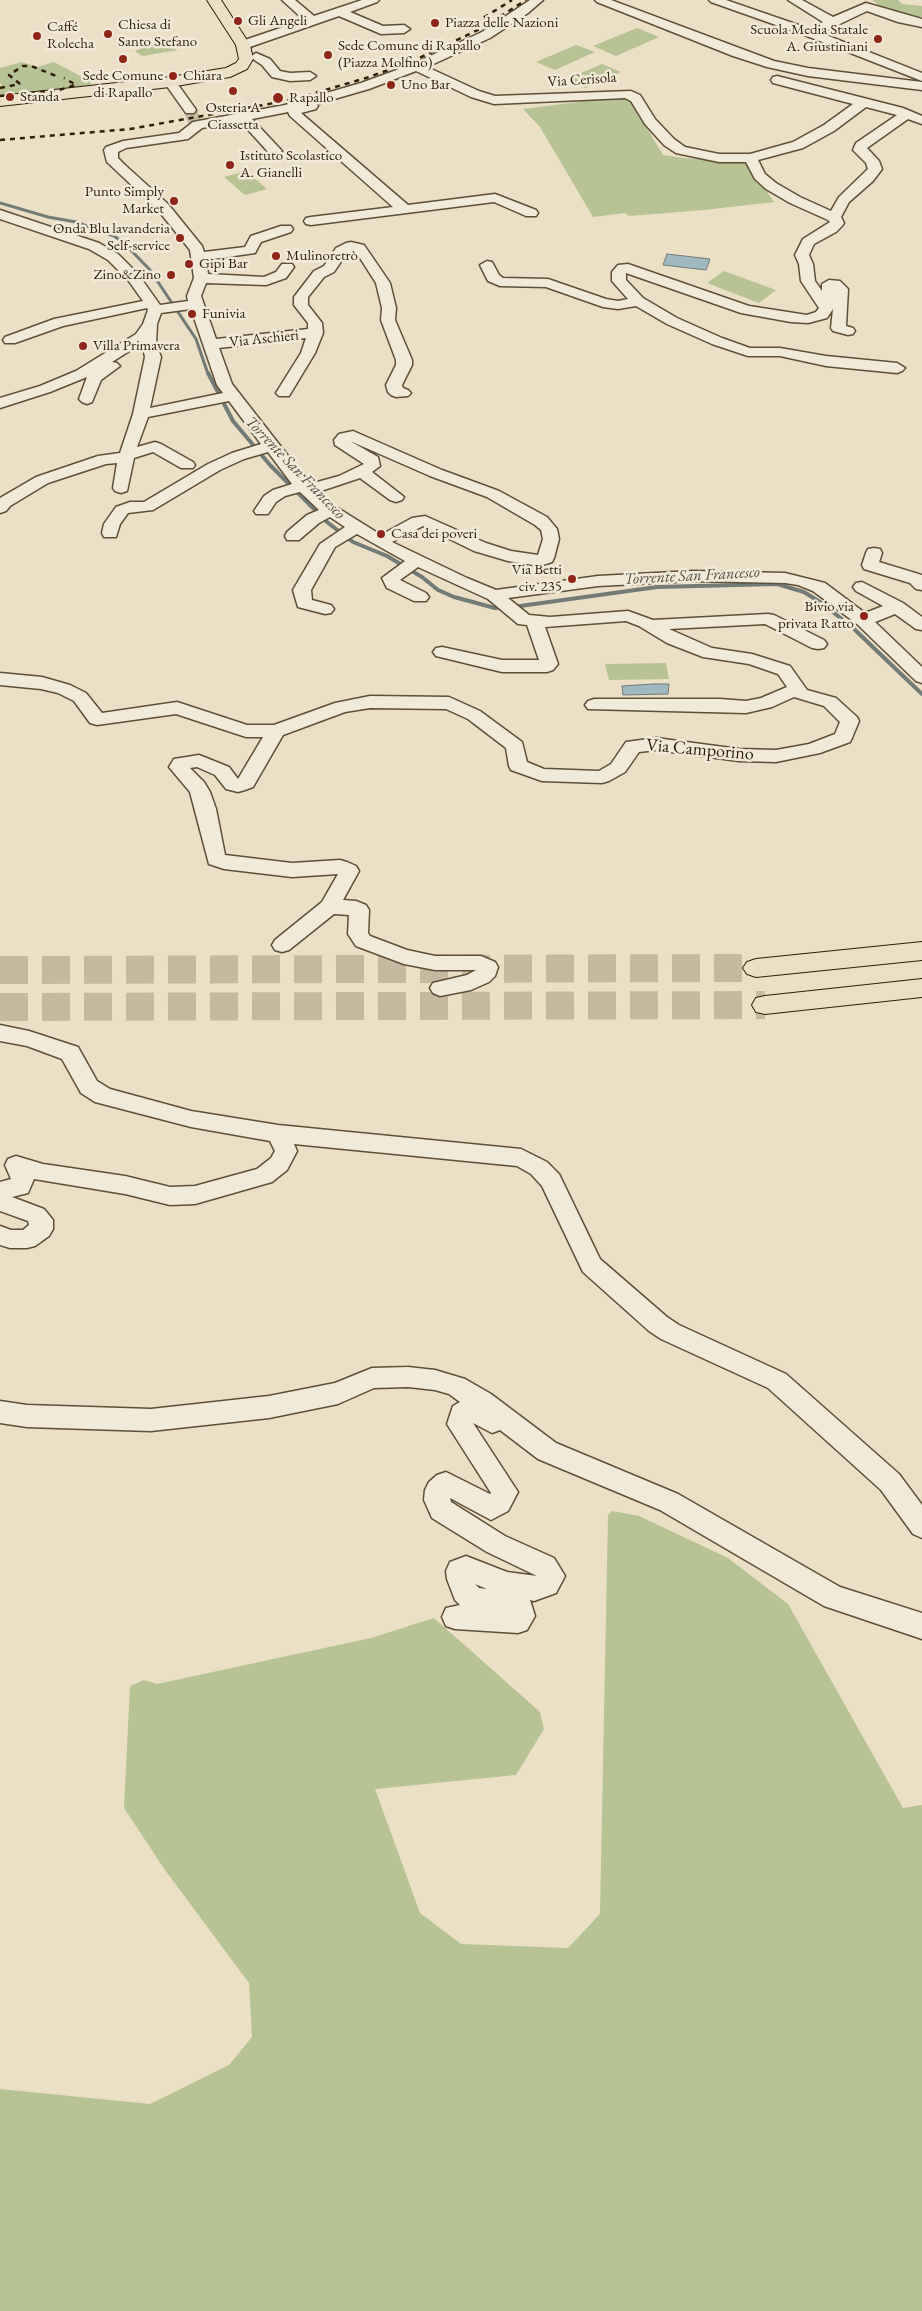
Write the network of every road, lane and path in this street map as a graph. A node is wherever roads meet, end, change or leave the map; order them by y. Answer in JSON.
{"nodes":[{"id":1,"x":214,"y":0,"type":"edge"},
{"id":2,"x":288,"y":0,"type":"edge"},
{"id":3,"x":372,"y":0,"type":"edge"},
{"id":4,"x":537,"y":0,"type":"edge"},
{"id":5,"x":601,"y":0,"type":"edge"},
{"id":6,"x":715,"y":0,"type":"edge"},
{"id":7,"x":794,"y":0,"type":"edge"},
{"id":8,"x":842,"y":3,"type":"dead end"},
{"id":9,"x":862,"y":6,"type":"edge"},
{"id":10,"x":341,"y":12,"type":"junction"},
{"id":11,"x":312,"y":22,"type":"junction"},
{"id":12,"x":832,"y":22,"type":"junction"},
{"id":13,"x":922,"y":23,"type":"edge"},
{"id":14,"x":400,"y":33,"type":"dead end"},
{"id":15,"x":811,"y":33,"type":"junction"},
{"id":16,"x":248,"y":54,"type":"junction"},
{"id":17,"x":752,"y":58,"type":"junction"},
{"id":18,"x":417,"y":67,"type":"junction"},
{"id":19,"x":310,"y":76,"type":"dead end"},
{"id":20,"x":922,"y":77,"type":"edge"},
{"id":21,"x":170,"y":82,"type":"junction"},
{"id":22,"x":922,"y":86,"type":"edge"},
{"id":23,"x":333,"y":95,"type":"junction"},
{"id":24,"x":0,"y":101,"type":"edge"},
{"id":25,"x":866,"y":103,"type":"junction"},
{"id":26,"x":907,"y":114,"type":"junction"},
{"id":27,"x":243,"y":117,"type":"junction"},
{"id":28,"x":194,"y":119,"type":"junction"},
{"id":29,"x":922,"y":120,"type":"edge"},
{"id":30,"x":275,"y":151,"type":"dead end"},
{"id":31,"x":750,"y":158,"type":"junction"},
{"id":32,"x":405,"y":209,"type":"junction"},
{"id":33,"x":531,"y":213,"type":"dead end"},
{"id":34,"x":0,"y":214,"type":"edge"},
{"id":35,"x":834,"y":217,"type":"junction"},
{"id":36,"x":312,"y":221,"type":"dead end"},
{"id":37,"x":286,"y":229,"type":"dead end"},
{"id":38,"x":200,"y":257,"type":"junction"},
{"id":39,"x":487,"y":265,"type":"dead end"},
{"id":40,"x":287,"y":267,"type":"dead end"},
{"id":41,"x":201,"y":278,"type":"junction"},
{"id":42,"x":638,"y":302,"type":"junction"},
{"id":43,"x":191,"y":304,"type":"junction"},
{"id":44,"x":826,"y":308,"type":"junction"},
{"id":45,"x":154,"y":311,"type":"junction"},
{"id":46,"x":848,"y":331,"type":"dead end"},
{"id":47,"x":316,"y":333,"type":"junction"},
{"id":48,"x":10,"y":340,"type":"dead end"},
{"id":49,"x":149,"y":344,"type":"junction"},
{"id":50,"x":211,"y":344,"type":"junction"},
{"id":51,"x":897,"y":368,"type":"dead end"},
{"id":52,"x":284,"y":393,"type":"dead end"},
{"id":53,"x":403,"y":394,"type":"dead end"},
{"id":54,"x":232,"y":396,"type":"junction"},
{"id":55,"x":87,"y":399,"type":"dead end"},
{"id":56,"x":0,"y":403,"type":"edge"},
{"id":57,"x":141,"y":414,"type":"junction"},
{"id":58,"x":269,"y":446,"type":"junction"},
{"id":59,"x":126,"y":456,"type":"junction"},
{"id":60,"x":187,"y":466,"type":"dead end"},
{"id":61,"x":362,"y":472,"type":"junction"},
{"id":62,"x":121,"y":488,"type":"dead end"},
{"id":63,"x":296,"y":489,"type":"junction"},
{"id":64,"x":396,"y":497,"type":"dead end"},
{"id":65,"x":0,"y":509,"type":"edge"},
{"id":66,"x":262,"y":511,"type":"dead end"},
{"id":67,"x":324,"y":514,"type":"junction"},
{"id":68,"x":10,"y":524,"type":"dead end"},
{"id":69,"x":354,"y":528,"type":"junction"},
{"id":70,"x":110,"y":533,"type":"dead end"},
{"id":71,"x":294,"y":536,"type":"dead end"},
{"id":72,"x":380,"y":541,"type":"junction"},
{"id":73,"x":874,"y":553,"type":"dead end"},
{"id":74,"x":415,"y":562,"type":"junction"},
{"id":75,"x":922,"y":585,"type":"edge"},
{"id":76,"x":862,"y":587,"type":"dead end"},
{"id":77,"x":420,"y":596,"type":"dead end"},
{"id":78,"x":497,"y":596,"type":"junction"},
{"id":79,"x":898,"y":606,"type":"junction"},
{"id":80,"x":325,"y":609,"type":"dead end"},
{"id":81,"x":529,"y":620,"type":"junction"},
{"id":82,"x":863,"y":620,"type":"junction"},
{"id":83,"x":922,"y":624,"type":"edge"},
{"id":84,"x":650,"y":625,"type":"junction"},
{"id":85,"x":818,"y":644,"type":"dead end"},
{"id":86,"x":442,"y":652,"type":"dead end"},
{"id":87,"x":922,"y":677,"type":"edge"},
{"id":88,"x":0,"y":679,"type":"edge"},
{"id":89,"x":797,"y":689,"type":"junction"},
{"id":90,"x":594,"y":705,"type":"dead end"},
{"id":91,"x":276,"y":731,"type":"junction"},
{"id":92,"x":330,"y":907,"type":"junction"},
{"id":93,"x":282,"y":945,"type":"dead end"},
{"id":94,"x":922,"y":951,"type":"edge"},
{"id":95,"x":756,"y":968,"type":"tunnel mouth"},
{"id":96,"x":440,"y":988,"type":"dead end"},
{"id":97,"x":922,"y":988,"type":"edge"},
{"id":98,"x":765,"y":1005,"type":"tunnel mouth"},
{"id":99,"x":0,"y":1033,"type":"edge"},
{"id":100,"x":278,"y":1134,"type":"junction"},
{"id":101,"x":0,"y":1192,"type":"edge"},
{"id":102,"x":0,"y":1202,"type":"edge"},
{"id":103,"x":0,"y":1235,"type":"edge"},
{"id":104,"x":0,"y":1412,"type":"edge"},
{"id":105,"x":542,"y":1447,"type":"junction"},
{"id":106,"x":922,"y":1526,"type":"edge"},
{"id":107,"x":456,"y":1617,"type":"dead end"},
{"id":108,"x":922,"y":1626,"type":"edge"}],
"edges":[{"from":1,"to":16,"type":"main road"},
{"from":2,"to":11,"type":"street"},
{"from":3,"to":10,"type":"street"},
{"from":4,"to":18,"type":"street"},
{"from":5,"to":17,"type":"street"},
{"from":6,"to":15,"type":"street"},
{"from":7,"to":12,"type":"street"},
{"from":8,"to":9,"type":"street"},
{"from":9,"to":12,"type":"street"},
{"from":9,"to":13,"type":"street"},
{"from":10,"to":11,"type":"street"},
{"from":10,"to":14,"type":"street"},
{"from":11,"to":16,"type":"street"},
{"from":12,"to":15,"type":"street"},
{"from":15,"to":20,"type":"street"},
{"from":16,"to":19,"type":"street"},
{"from":16,"to":21,"type":"main road"},
{"from":17,"to":22,"type":"street"},
{"from":17,"to":25,"type":"street"},
{"from":18,"to":23,"type":"street"},
{"from":18,"to":31,"type":"street","name":"Via Cerisola"},
{"from":21,"to":24,"type":"main road"},
{"from":21,"to":28,"type":"street"},
{"from":23,"to":27,"type":"street"},
{"from":23,"to":32,"type":"street"},
{"from":25,"to":26,"type":"street"},
{"from":25,"to":31,"type":"street","name":"Via Cerisola"},
{"from":26,"to":29,"type":"street"},
{"from":26,"to":35,"type":"street"},
{"from":27,"to":28,"type":"street"},
{"from":27,"to":30,"type":"street"},
{"from":28,"to":38,"type":"street"},
{"from":31,"to":35,"type":"street"},
{"from":32,"to":33,"type":"street"},
{"from":32,"to":36,"type":"street"},
{"from":34,"to":45,"type":"street"},
{"from":35,"to":44,"type":"street"},
{"from":37,"to":38,"type":"street"},
{"from":38,"to":41,"type":"street"},
{"from":39,"to":42,"type":"street"},
{"from":40,"to":41,"type":"street"},
{"from":41,"to":43,"type":"street"},
{"from":42,"to":44,"type":"street"},
{"from":42,"to":51,"type":"street"},
{"from":43,"to":45,"type":"street"},
{"from":43,"to":50,"type":"street"},
{"from":44,"to":46,"type":"street"},
{"from":45,"to":48,"type":"street"},
{"from":45,"to":49,"type":"street"},
{"from":45,"to":56,"type":"street"},
{"from":47,"to":50,"type":"street","name":"Via Aschieri"},
{"from":47,"to":52,"type":"street","name":"Via Aschieri"},
{"from":47,"to":53,"type":"street","name":"Via Aschieri"},
{"from":49,"to":55,"type":"street"},
{"from":49,"to":57,"type":"street"},
{"from":50,"to":54,"type":"street"},
{"from":54,"to":57,"type":"street"},
{"from":54,"to":58,"type":"street"},
{"from":57,"to":59,"type":"street"},
{"from":58,"to":63,"type":"street"},
{"from":58,"to":70,"type":"street"},
{"from":59,"to":60,"type":"street"},
{"from":59,"to":62,"type":"street"},
{"from":59,"to":65,"type":"street"},
{"from":61,"to":63,"type":"street"},
{"from":61,"to":64,"type":"street"},
{"from":61,"to":72,"type":"street"},
{"from":63,"to":66,"type":"street"},
{"from":63,"to":67,"type":"street"},
{"from":65,"to":68,"type":"street"},
{"from":67,"to":69,"type":"street"},
{"from":67,"to":71,"type":"street"},
{"from":69,"to":72,"type":"street"},
{"from":69,"to":80,"type":"street"},
{"from":72,"to":74,"type":"street"},
{"from":73,"to":75,"type":"street"},
{"from":74,"to":77,"type":"street"},
{"from":74,"to":78,"type":"street"},
{"from":76,"to":79,"type":"street"},
{"from":78,"to":81,"type":"street"},
{"from":78,"to":82,"type":"street"},
{"from":79,"to":82,"type":"street"},
{"from":79,"to":83,"type":"street"},
{"from":81,"to":84,"type":"street","name":"Via Camporino"},
{"from":81,"to":86,"type":"street"},
{"from":82,"to":87,"type":"street"},
{"from":84,"to":85,"type":"street"},
{"from":84,"to":89,"type":"street","name":"Via Camporino"},
{"from":88,"to":91,"type":"street","name":"Via Camporino"},
{"from":89,"to":90,"type":"street"},
{"from":89,"to":91,"type":"street","name":"Via Camporino"},
{"from":91,"to":92,"type":"street"},
{"from":92,"to":93,"type":"street"},
{"from":92,"to":96,"type":"street"},
{"from":94,"to":95,"type":"main road"},
{"from":97,"to":98,"type":"main road"},
{"from":99,"to":100,"type":"street"},
{"from":100,"to":101,"type":"street"},
{"from":100,"to":106,"type":"street"},
{"from":102,"to":103,"type":"street"},
{"from":104,"to":105,"type":"street"},
{"from":105,"to":107,"type":"street"},
{"from":105,"to":108,"type":"street"}]}
